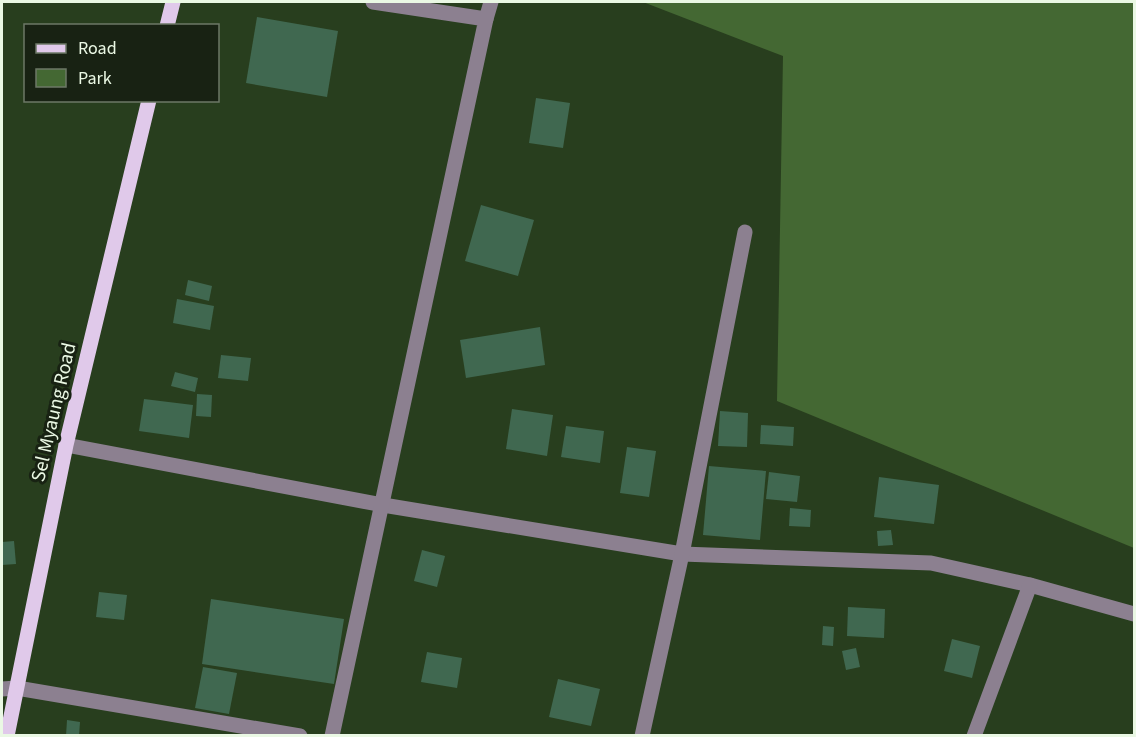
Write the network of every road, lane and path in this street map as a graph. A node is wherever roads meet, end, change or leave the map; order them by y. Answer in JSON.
{"nodes":[{"id":1,"x":173,"y":2,"type":"edge"},
{"id":2,"x":373,"y":2,"type":"edge"},
{"id":3,"x":491,"y":2,"type":"edge"},
{"id":4,"x":486,"y":19,"type":"junction"},
{"id":5,"x":168,"y":24,"type":"edge"},
{"id":6,"x":149,"y":102,"type":"edge"},
{"id":7,"x":745,"y":232,"type":"dead end"},
{"id":8,"x":66,"y":445,"type":"junction"},
{"id":9,"x":383,"y":505,"type":"junction"},
{"id":10,"x":682,"y":554,"type":"junction"},
{"id":11,"x":1030,"y":585,"type":"junction"},
{"id":12,"x":1134,"y":615,"type":"edge"},
{"id":13,"x":17,"y":688,"type":"junction"},
{"id":14,"x":2,"y":689,"type":"edge"},
{"id":15,"x":7,"y":735,"type":"edge"},
{"id":16,"x":300,"y":735,"type":"edge"},
{"id":17,"x":332,"y":735,"type":"edge"},
{"id":18,"x":642,"y":735,"type":"edge"},
{"id":19,"x":974,"y":735,"type":"edge"}],
"edges":[{"from":1,"to":5,"type":"main road"},
{"from":2,"to":4,"type":"street"},
{"from":3,"to":4,"type":"street"},
{"from":4,"to":9,"type":"street"},
{"from":6,"to":8,"type":"main road","name":"Sel Myaung Road"},
{"from":7,"to":10,"type":"street"},
{"from":8,"to":9,"type":"street"},
{"from":8,"to":13,"type":"main road","name":"Sel Myaung Road"},
{"from":9,"to":10,"type":"street"},
{"from":9,"to":17,"type":"street"},
{"from":10,"to":11,"type":"street"},
{"from":10,"to":18,"type":"street"},
{"from":11,"to":12,"type":"street"},
{"from":11,"to":19,"type":"street"},
{"from":13,"to":14,"type":"street"},
{"from":13,"to":15,"type":"main road","name":"Sel Myaung Road"},
{"from":13,"to":16,"type":"street"}]}
